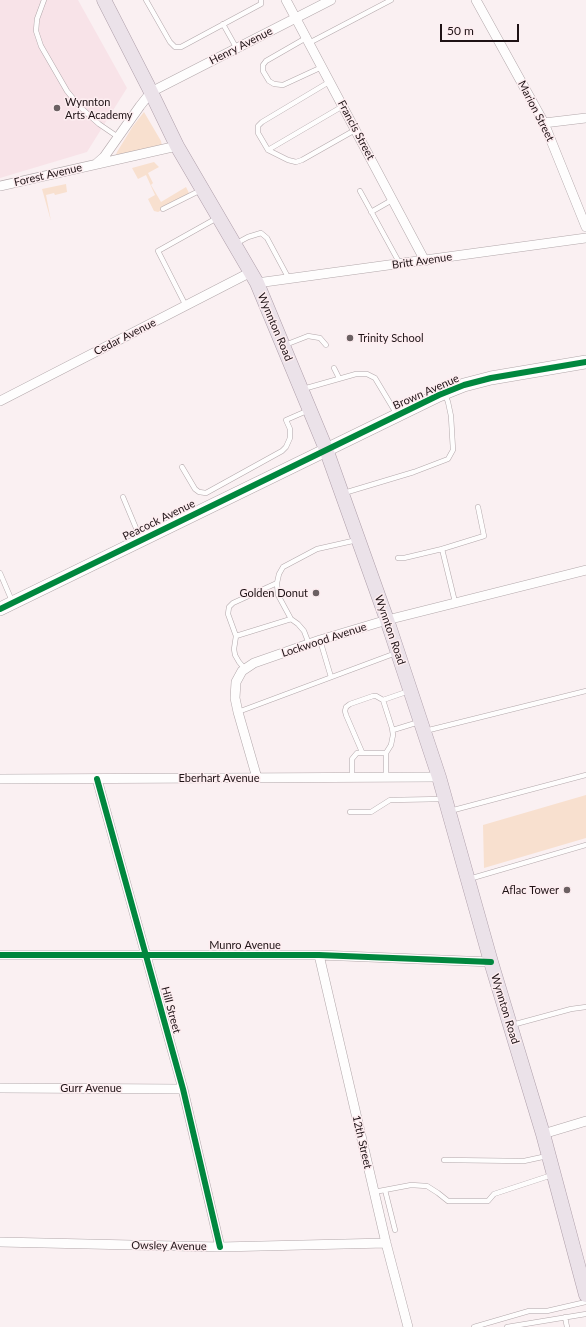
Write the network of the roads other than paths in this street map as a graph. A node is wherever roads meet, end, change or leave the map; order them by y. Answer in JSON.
{"nodes":[{"id":1,"x":44,"y":0,"type":"edge"},
{"id":2,"x":104,"y":0,"type":"edge"},
{"id":3,"x":146,"y":0,"type":"edge"},
{"id":4,"x":286,"y":0,"type":"edge"},
{"id":5,"x":331,"y":0,"type":"edge"},
{"id":6,"x":392,"y":0,"type":"edge"},
{"id":7,"x":476,"y":0,"type":"edge"},
{"id":8,"x":261,"y":2,"type":"edge"},
{"id":9,"x":296,"y":18,"type":"junction"},
{"id":10,"x":223,"y":24,"type":"junction"},
{"id":11,"x":308,"y":41,"type":"junction"},
{"id":12,"x":237,"y":49,"type":"junction"},
{"id":13,"x":322,"y":67,"type":"junction"},
{"id":14,"x":329,"y":82,"type":"junction"},
{"id":15,"x":151,"y":92,"type":"junction"},
{"id":16,"x":343,"y":106,"type":"junction"},
{"id":17,"x":586,"y":118,"type":"edge"},
{"id":18,"x":544,"y":123,"type":"junction"},
{"id":19,"x":355,"y":130,"type":"junction"},
{"id":20,"x":118,"y":137,"type":"junction"},
{"id":21,"x":177,"y":146,"type":"junction"},
{"id":22,"x":268,"y":150,"type":"junction"},
{"id":23,"x":96,"y":164,"type":"junction"},
{"id":24,"x":0,"y":186,"type":"edge"},
{"id":25,"x":202,"y":189,"type":"junction"},
{"id":26,"x":360,"y":191,"type":"dead end"},
{"id":27,"x":393,"y":200,"type":"junction"},
{"id":28,"x":163,"y":209,"type":"dead end"},
{"id":29,"x":371,"y":212,"type":"junction"},
{"id":30,"x":219,"y":217,"type":"junction"},
{"id":31,"x":586,"y":227,"type":"edge"},
{"id":32,"x":586,"y":238,"type":"edge"},
{"id":33,"x":234,"y":244,"type":"junction"},
{"id":34,"x":425,"y":261,"type":"junction"},
{"id":35,"x":400,"y":264,"type":"junction"},
{"id":36,"x":254,"y":278,"type":"junction"},
{"id":37,"x":289,"y":279,"type":"junction"},
{"id":38,"x":186,"y":306,"type":"junction"},
{"id":39,"x":283,"y":345,"type":"junction"},
{"id":40,"x":326,"y":345,"type":"dead end"},
{"id":41,"x":586,"y":362,"type":"edge"},
{"id":42,"x":334,"y":368,"type":"dead end"},
{"id":43,"x":339,"y":378,"type":"junction"},
{"id":44,"x":302,"y":389,"type":"junction"},
{"id":45,"x":444,"y":393,"type":"junction"},
{"id":46,"x":0,"y":401,"type":"edge"},
{"id":47,"x":310,"y":410,"type":"junction"},
{"id":48,"x":397,"y":415,"type":"junction"},
{"id":49,"x":326,"y":449,"type":"junction"},
{"id":50,"x":182,"y":467,"type":"dead end"},
{"id":51,"x":342,"y":494,"type":"junction"},
{"id":52,"x":123,"y":497,"type":"dead end"},
{"id":53,"x":478,"y":507,"type":"dead end"},
{"id":54,"x":358,"y":539,"type":"junction"},
{"id":55,"x":140,"y":540,"type":"junction"},
{"id":56,"x":442,"y":549,"type":"junction"},
{"id":57,"x":398,"y":558,"type":"dead end"},
{"id":58,"x":586,"y":570,"type":"edge"},
{"id":59,"x":0,"y":573,"type":"edge"},
{"id":60,"x":277,"y":583,"type":"junction"},
{"id":61,"x":13,"y":602,"type":"junction"},
{"id":62,"x":455,"y":602,"type":"junction"},
{"id":63,"x":0,"y":609,"type":"edge"},
{"id":64,"x":291,"y":619,"type":"junction"},
{"id":65,"x":387,"y":620,"type":"junction"},
{"id":66,"x":236,"y":636,"type":"junction"},
{"id":67,"x":320,"y":640,"type":"junction"},
{"id":68,"x":309,"y":644,"type":"junction"},
{"id":69,"x":398,"y":652,"type":"junction"},
{"id":70,"x":245,"y":669,"type":"junction"},
{"id":71,"x":331,"y":677,"type":"junction"},
{"id":72,"x":410,"y":690,"type":"junction"},
{"id":73,"x":586,"y":691,"type":"edge"},
{"id":74,"x":383,"y":700,"type":"junction"},
{"id":75,"x":238,"y":712,"type":"junction"},
{"id":76,"x":422,"y":726,"type":"junction"},
{"id":77,"x":393,"y":730,"type":"junction"},
{"id":78,"x":362,"y":752,"type":"junction"},
{"id":79,"x":386,"y":753,"type":"junction"},
{"id":80,"x":586,"y":775,"type":"edge"},
{"id":81,"x":386,"y":777,"type":"junction"},
{"id":82,"x":438,"y":777,"type":"junction"},
{"id":83,"x":257,"y":778,"type":"junction"},
{"id":84,"x":352,"y":778,"type":"junction"},
{"id":85,"x":0,"y":779,"type":"edge"},
{"id":86,"x":97,"y":779,"type":"junction"},
{"id":87,"x":446,"y":805,"type":"junction"},
{"id":88,"x":350,"y":812,"type":"dead end"},
{"id":89,"x":586,"y":845,"type":"edge"},
{"id":90,"x":467,"y":879,"type":"junction"},
{"id":91,"x":146,"y":954,"type":"junction"},
{"id":92,"x":0,"y":955,"type":"edge"},
{"id":93,"x":319,"y":955,"type":"junction"},
{"id":94,"x":491,"y":962,"type":"junction"},
{"id":95,"x":586,"y":1007,"type":"edge"},
{"id":96,"x":510,"y":1026,"type":"junction"},
{"id":97,"x":0,"y":1088,"type":"edge"},
{"id":98,"x":183,"y":1089,"type":"junction"},
{"id":99,"x":586,"y":1121,"type":"edge"},
{"id":100,"x":543,"y":1134,"type":"junction"},
{"id":101,"x":548,"y":1155,"type":"junction"},
{"id":102,"x":444,"y":1160,"type":"dead end"},
{"id":103,"x":554,"y":1175,"type":"junction"},
{"id":104,"x":385,"y":1190,"type":"junction"},
{"id":105,"x":374,"y":1192,"type":"junction"},
{"id":106,"x":395,"y":1230,"type":"dead end"},
{"id":107,"x":0,"y":1242,"type":"edge"},
{"id":108,"x":386,"y":1243,"type":"junction"},
{"id":109,"x":220,"y":1247,"type":"junction"},
{"id":110,"x":586,"y":1295,"type":"edge"},
{"id":111,"x":586,"y":1302,"type":"edge"},
{"id":112,"x":586,"y":1314,"type":"edge"},
{"id":113,"x":565,"y":1317,"type":"junction"},
{"id":114,"x":408,"y":1327,"type":"edge"},
{"id":115,"x":474,"y":1327,"type":"edge"},
{"id":116,"x":507,"y":1327,"type":"edge"},
{"id":117,"x":567,"y":1327,"type":"edge"}],
"edges":[{"from":1,"to":20,"type":"lane"},
{"from":2,"to":15,"type":"main road","name":"Wynnton Road"},
{"from":3,"to":10,"type":"lane"},
{"from":4,"to":9,"type":"street","name":"Francis Street"},
{"from":5,"to":9,"type":"street","name":"Henry Avenue"},
{"from":6,"to":11,"type":"lane"},
{"from":7,"to":18,"type":"street","name":"Marion Street"},
{"from":8,"to":10,"type":"lane"},
{"from":9,"to":11,"type":"street","name":"Francis Street"},
{"from":9,"to":12,"type":"street","name":"Henry Avenue"},
{"from":10,"to":12,"type":"lane"},
{"from":11,"to":13,"type":"street","name":"Francis Street"},
{"from":11,"to":13,"type":"lane"},
{"from":12,"to":15,"type":"street","name":"Henry Avenue"},
{"from":13,"to":14,"type":"street","name":"Francis Street"},
{"from":14,"to":16,"type":"street","name":"Francis Street"},
{"from":14,"to":22,"type":"lane"},
{"from":15,"to":20,"type":"street","name":"Forest Avenue"},
{"from":15,"to":21,"type":"main road","name":"Wynnton Road"},
{"from":16,"to":19,"type":"street","name":"Francis Street"},
{"from":16,"to":22,"type":"lane"},
{"from":17,"to":18,"type":"street"},
{"from":18,"to":31,"type":"street","name":"Marion Street"},
{"from":19,"to":22,"type":"lane"},
{"from":19,"to":27,"type":"street","name":"Francis Street"},
{"from":20,"to":23,"type":"street","name":"Forest Avenue"},
{"from":21,"to":23,"type":"street","name":"Forest Avenue"},
{"from":21,"to":25,"type":"main road","name":"Wynnton Road"},
{"from":23,"to":24,"type":"street","name":"Forest Avenue"},
{"from":25,"to":28,"type":"lane"},
{"from":25,"to":30,"type":"main road","name":"Wynnton Road"},
{"from":26,"to":29,"type":"lane"},
{"from":27,"to":29,"type":"lane"},
{"from":27,"to":34,"type":"street","name":"Francis Street"},
{"from":29,"to":35,"type":"lane"},
{"from":30,"to":33,"type":"main road","name":"Wynnton Road"},
{"from":30,"to":38,"type":"lane"},
{"from":32,"to":34,"type":"street","name":"Britt Avenue"},
{"from":33,"to":36,"type":"main road","name":"Wynnton Road"},
{"from":33,"to":37,"type":"lane"},
{"from":34,"to":35,"type":"street","name":"Britt Avenue"},
{"from":35,"to":37,"type":"street","name":"Britt Avenue"},
{"from":36,"to":37,"type":"street","name":"Britt Avenue"},
{"from":36,"to":38,"type":"street","name":"Cedar Avenue"},
{"from":36,"to":39,"type":"main road","name":"Wynnton Road"},
{"from":38,"to":46,"type":"street","name":"Cedar Avenue"},
{"from":39,"to":40,"type":"lane"},
{"from":39,"to":44,"type":"main road","name":"Wynnton Road"},
{"from":41,"to":45,"type":"street","name":"Brown Avenue"},
{"from":42,"to":43,"type":"lane"},
{"from":43,"to":44,"type":"lane"},
{"from":43,"to":48,"type":"lane"},
{"from":44,"to":47,"type":"main road","name":"Wynnton Road"},
{"from":45,"to":48,"type":"street","name":"Brown Avenue"},
{"from":45,"to":51,"type":"lane"},
{"from":47,"to":49,"type":"main road","name":"Wynnton Road"},
{"from":47,"to":50,"type":"lane"},
{"from":48,"to":49,"type":"street","name":"Brown Avenue"},
{"from":49,"to":51,"type":"main road","name":"Wynnton Road"},
{"from":49,"to":55,"type":"street","name":"Peacock Avenue"},
{"from":51,"to":54,"type":"main road","name":"Wynnton Road"},
{"from":52,"to":55,"type":"lane"},
{"from":53,"to":56,"type":"lane"},
{"from":54,"to":60,"type":"lane"},
{"from":54,"to":65,"type":"main road","name":"Wynnton Road"},
{"from":55,"to":61,"type":"street","name":"Peacock Avenue"},
{"from":56,"to":57,"type":"lane"},
{"from":56,"to":62,"type":"lane"},
{"from":58,"to":62,"type":"street","name":"Lockwood Avenue"},
{"from":59,"to":61,"type":"lane"},
{"from":60,"to":64,"type":"lane"},
{"from":60,"to":66,"type":"lane"},
{"from":61,"to":63,"type":"street","name":"Peacock Avenue"},
{"from":62,"to":65,"type":"street","name":"Lockwood Avenue"},
{"from":64,"to":66,"type":"lane"},
{"from":64,"to":68,"type":"lane"},
{"from":65,"to":67,"type":"street","name":"Lockwood Avenue"},
{"from":65,"to":69,"type":"main road","name":"Wynnton Road"},
{"from":66,"to":70,"type":"lane"},
{"from":67,"to":68,"type":"street","name":"Lockwood Avenue"},
{"from":67,"to":71,"type":"lane"},
{"from":68,"to":70,"type":"street","name":"Lockwood Avenue"},
{"from":69,"to":71,"type":"lane"},
{"from":69,"to":72,"type":"main road","name":"Wynnton Road"},
{"from":70,"to":75,"type":"street"},
{"from":71,"to":75,"type":"lane"},
{"from":72,"to":74,"type":"lane"},
{"from":72,"to":76,"type":"main road","name":"Wynnton Road"},
{"from":73,"to":76,"type":"lane"},
{"from":74,"to":77,"type":"lane"},
{"from":74,"to":78,"type":"lane"},
{"from":75,"to":83,"type":"street"},
{"from":76,"to":77,"type":"lane"},
{"from":76,"to":82,"type":"main road","name":"Wynnton Road"},
{"from":77,"to":79,"type":"lane"},
{"from":78,"to":79,"type":"lane"},
{"from":78,"to":84,"type":"lane"},
{"from":79,"to":81,"type":"lane"},
{"from":80,"to":87,"type":"lane"},
{"from":81,"to":82,"type":"street","name":"Eberhart Avenue"},
{"from":81,"to":84,"type":"street","name":"Eberhart Avenue"},
{"from":82,"to":87,"type":"main road","name":"Wynnton Road"},
{"from":83,"to":84,"type":"street","name":"Eberhart Avenue"},
{"from":83,"to":86,"type":"street","name":"Eberhart Avenue"},
{"from":85,"to":86,"type":"street","name":"Eberhart Avenue"},
{"from":86,"to":91,"type":"street","name":"Hill Street"},
{"from":87,"to":88,"type":"lane"},
{"from":87,"to":90,"type":"main road","name":"Wynnton Road"},
{"from":89,"to":90,"type":"lane"},
{"from":90,"to":94,"type":"main road","name":"Wynnton Road"},
{"from":91,"to":92,"type":"street","name":"Munro Avenue"},
{"from":91,"to":93,"type":"street","name":"Munro Avenue"},
{"from":91,"to":98,"type":"street","name":"Hill Street"},
{"from":93,"to":94,"type":"street","name":"Munro Avenue"},
{"from":93,"to":105,"type":"street","name":"12th Street"},
{"from":94,"to":96,"type":"main road","name":"Wynnton Road"},
{"from":95,"to":96,"type":"lane"},
{"from":96,"to":100,"type":"main road","name":"Wynnton Road"},
{"from":97,"to":98,"type":"street","name":"Gurr Avenue"},
{"from":98,"to":109,"type":"street","name":"Hill Street"},
{"from":99,"to":100,"type":"street"},
{"from":100,"to":101,"type":"main road","name":"Wynnton Road"},
{"from":101,"to":102,"type":"lane"},
{"from":101,"to":103,"type":"main road","name":"Wynnton Road"},
{"from":103,"to":104,"type":"lane"},
{"from":103,"to":110,"type":"main road","name":"Wynnton Road"},
{"from":104,"to":105,"type":"lane"},
{"from":104,"to":106,"type":"lane"},
{"from":105,"to":108,"type":"street","name":"12th Street"},
{"from":107,"to":109,"type":"street","name":"Owsley Avenue"},
{"from":108,"to":109,"type":"street","name":"Owsley Avenue"},
{"from":108,"to":114,"type":"street","name":"12th Street"},
{"from":111,"to":115,"type":"lane"},
{"from":112,"to":113,"type":"lane"},
{"from":113,"to":116,"type":"lane"},
{"from":113,"to":117,"type":"lane"}]}
